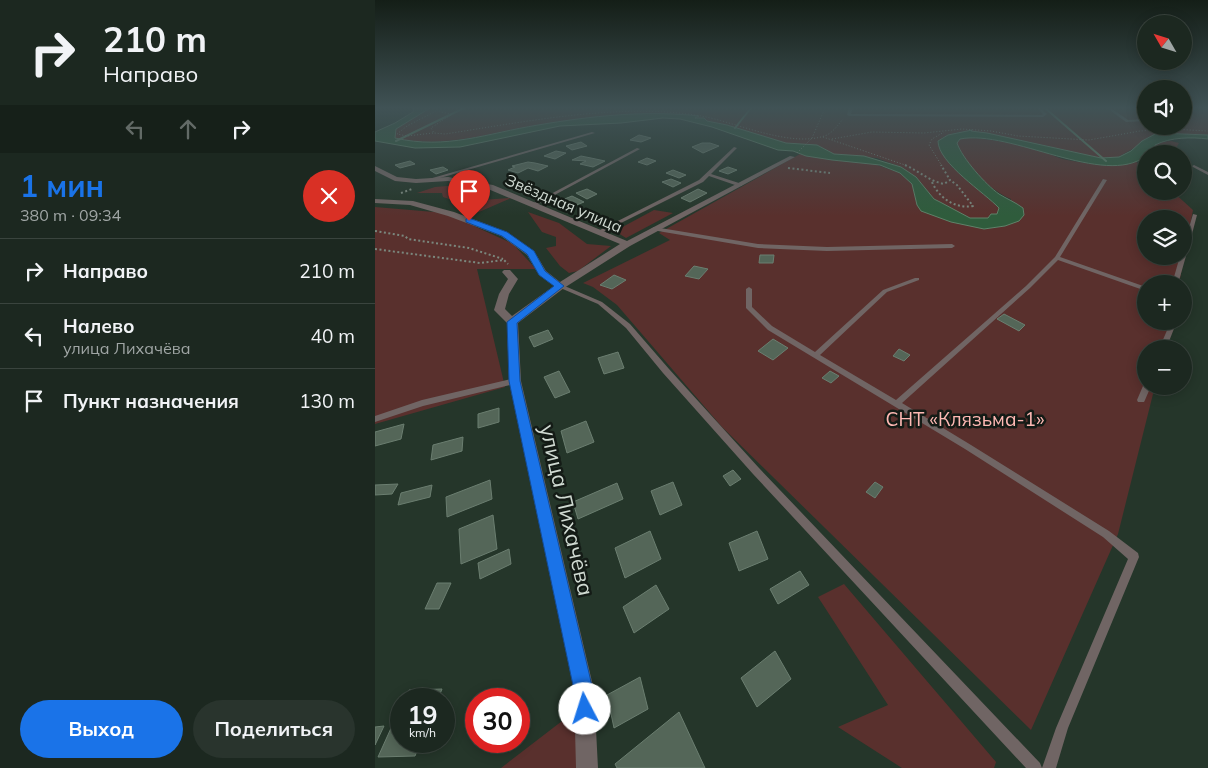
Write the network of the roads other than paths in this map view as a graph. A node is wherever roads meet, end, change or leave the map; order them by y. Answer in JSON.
{"nodes":[{"id":1,"x":555,"y":144,"type":"edge"},
{"id":2,"x":735,"y":148,"type":"dead end"},
{"id":3,"x":638,"y":149,"type":"dead end"},
{"id":4,"x":792,"y":157,"type":"road end"},
{"id":5,"x":1194,"y":166,"type":"dead end"},
{"id":6,"x":375,"y":168,"type":"edge"},
{"id":7,"x":708,"y":174,"type":"junction"},
{"id":8,"x":1208,"y":174,"type":"edge"},
{"id":9,"x":431,"y":179,"type":"junction"},
{"id":10,"x":1105,"y":180,"type":"dead end"},
{"id":11,"x":740,"y":185,"type":"junction"},
{"id":12,"x":375,"y":201,"type":"edge"},
{"id":13,"x":534,"y":204,"type":"junction"},
{"id":14,"x":1195,"y":215,"type":"dead end"},
{"id":15,"x":1192,"y":225,"type":"edge"},
{"id":16,"x":655,"y":229,"type":"junction"},
{"id":17,"x":599,"y":232,"type":"junction"},
{"id":18,"x":627,"y":244,"type":"junction"},
{"id":19,"x":952,"y":246,"type":"dead end"},
{"id":20,"x":1057,"y":258,"type":"junction"},
{"id":21,"x":506,"y":266,"type":"road end"},
{"id":22,"x":917,"y":279,"type":"dead end"},
{"id":23,"x":560,"y":286,"type":"junction"},
{"id":24,"x":1137,"y":286,"type":"edge"},
{"id":25,"x":749,"y":289,"type":"dead end"},
{"id":26,"x":512,"y":322,"type":"junction"},
{"id":27,"x":815,"y":356,"type":"junction"},
{"id":28,"x":515,"y":381,"type":"junction"},
{"id":29,"x":1143,"y":395,"type":"edge"},
{"id":30,"x":1141,"y":400,"type":"dead end"},
{"id":31,"x":896,"y":404,"type":"junction"},
{"id":32,"x":375,"y":419,"type":"edge"},
{"id":33,"x":587,"y":768,"type":"edge"},
{"id":34,"x":1035,"y":768,"type":"edge"},
{"id":35,"x":1049,"y":768,"type":"edge"}],
"edges":[{"from":1,"to":9,"type":"lane"},
{"from":2,"to":7,"type":"lane"},
{"from":3,"to":13,"type":"lane"},
{"from":4,"to":11,"type":"street"},
{"from":5,"to":8,"type":"lane"},
{"from":6,"to":9,"type":"street","name":"Звёздная улица"},
{"from":7,"to":11,"type":"lane"},
{"from":7,"to":17,"type":"lane"},
{"from":9,"to":13,"type":"street","name":"Звёздная улица"},
{"from":10,"to":20,"type":"lane"},
{"from":11,"to":16,"type":"street"},
{"from":12,"to":23,"type":"street"},
{"from":13,"to":17,"type":"street","name":"Звёздная улица"},
{"from":14,"to":15,"type":"lane"},
{"from":16,"to":18,"type":"street"},
{"from":16,"to":19,"type":"lane"},
{"from":17,"to":18,"type":"street","name":"Звёздная улица"},
{"from":18,"to":23,"type":"street"},
{"from":20,"to":24,"type":"lane"},
{"from":20,"to":31,"type":"lane"},
{"from":21,"to":26,"type":"street","name":"улица Лихачёва"},
{"from":22,"to":27,"type":"lane"},
{"from":23,"to":26,"type":"street"},
{"from":23,"to":34,"type":"lane"},
{"from":25,"to":27,"type":"lane"},
{"from":26,"to":28,"type":"street","name":"улица Лихачёва"},
{"from":27,"to":31,"type":"lane"},
{"from":28,"to":32,"type":"lane"},
{"from":28,"to":33,"type":"street","name":"улица Лихачёва"},
{"from":29,"to":30,"type":"lane"},
{"from":31,"to":35,"type":"lane"}]}
